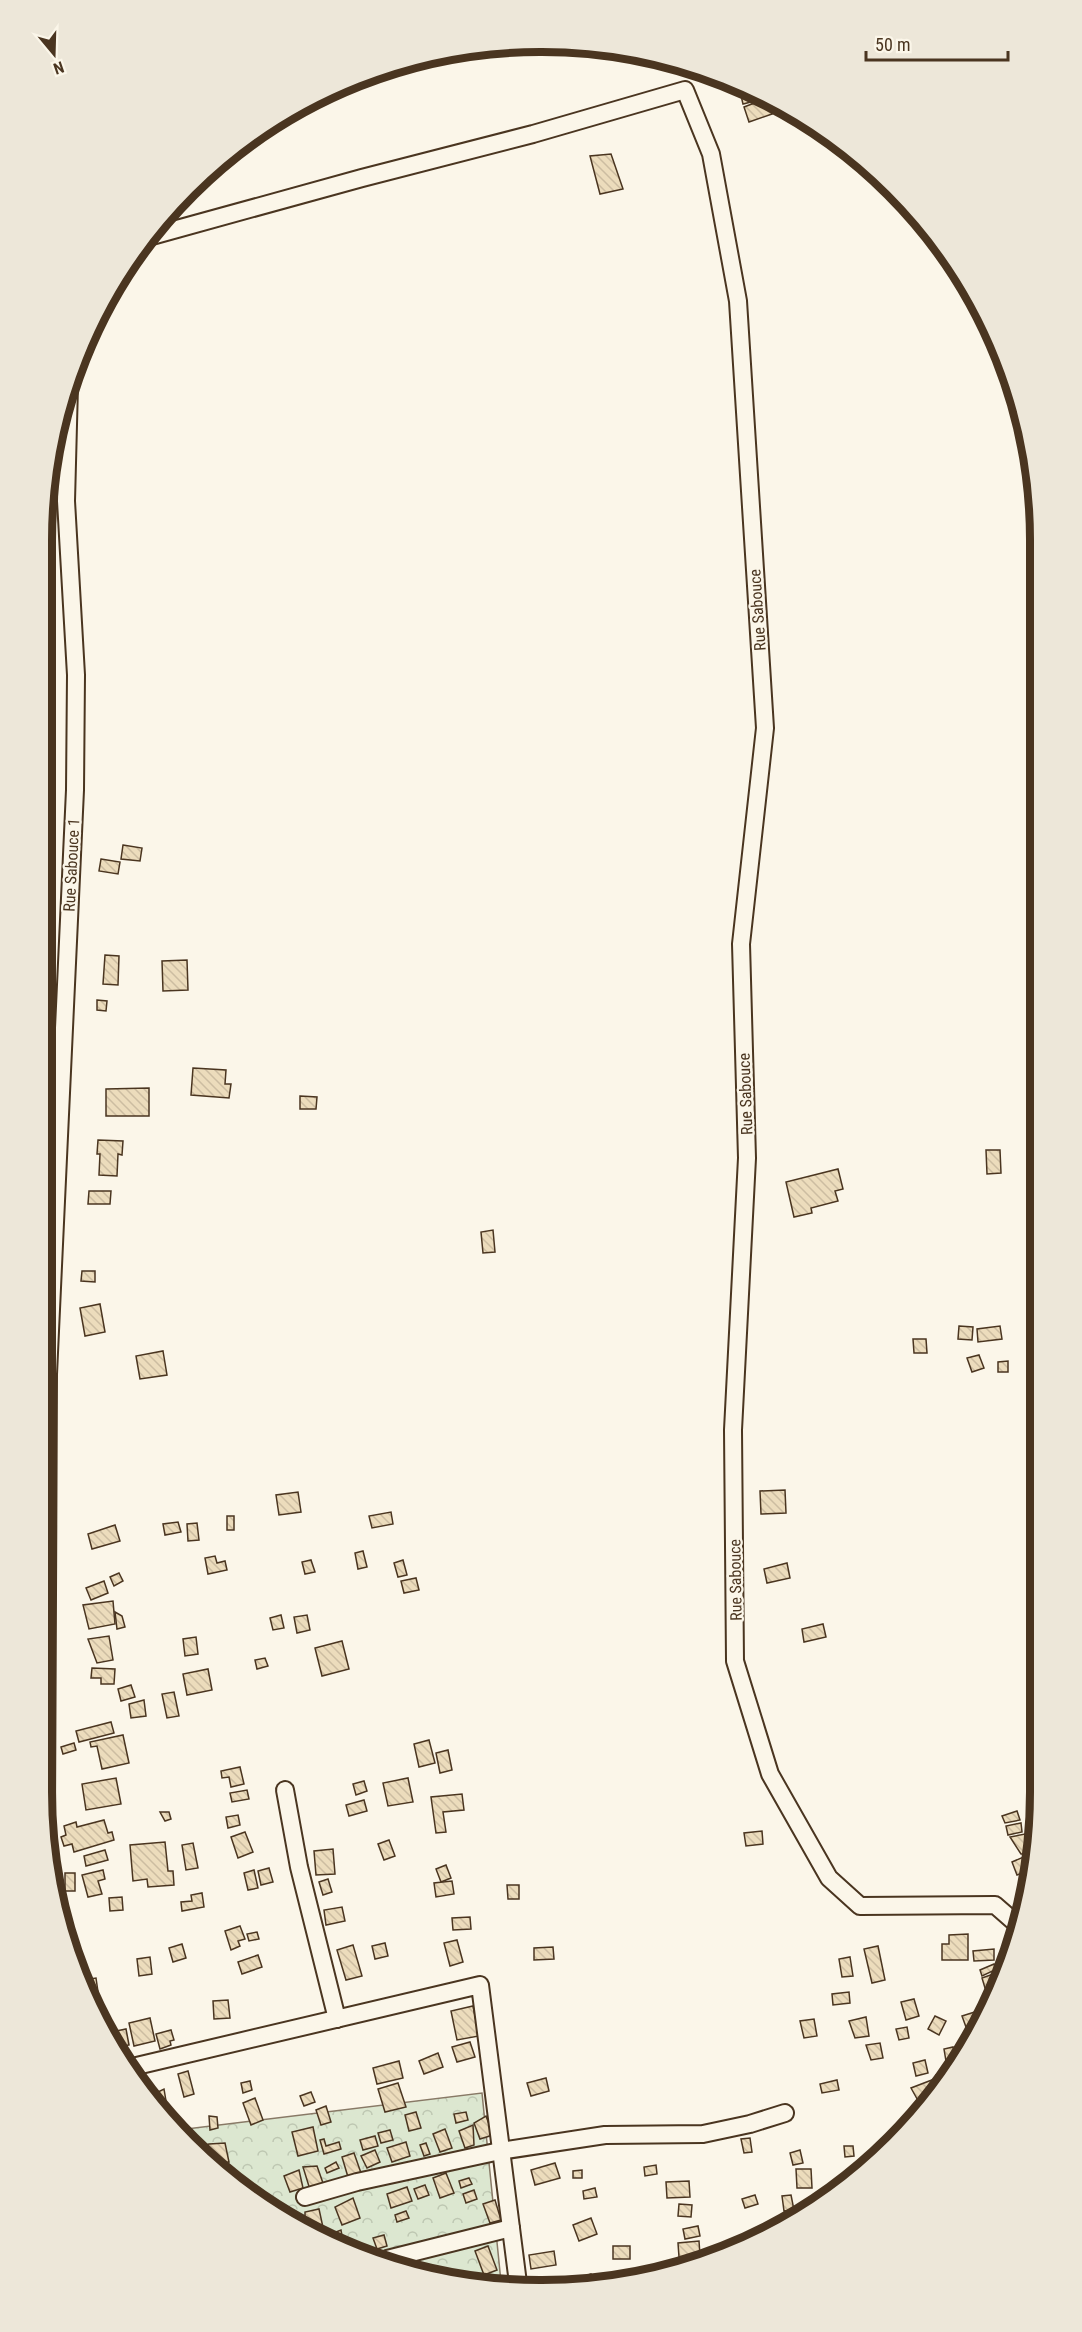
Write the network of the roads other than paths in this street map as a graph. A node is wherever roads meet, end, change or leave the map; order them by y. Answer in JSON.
{"nodes":[{"id":1,"x":162,"y":233,"type":"edge"},
{"id":2,"x":68,"y":419,"type":"edge"},
{"id":3,"x":52,"y":1277,"type":"edge"},
{"id":4,"x":285,"y":1790,"type":"dead end"},
{"id":5,"x":1012,"y":1920,"type":"edge"},
{"id":6,"x":337,"y":2019,"type":"junction"},
{"id":7,"x":138,"y":2066,"type":"edge"},
{"id":8,"x":785,"y":2113,"type":"dead end"},
{"id":9,"x":501,"y":2151,"type":"junction"},
{"id":10,"x":305,"y":2197,"type":"dead end"},
{"id":11,"x":511,"y":2228,"type":"junction"},
{"id":12,"x":395,"y":2257,"type":"edge"},
{"id":13,"x":517,"y":2279,"type":"edge"}],
"edges":[{"from":1,"to":5,"type":"street","name":"Rue Sabouce"},
{"from":2,"to":3,"type":"street","name":"Rue Sabouce 1"},
{"from":4,"to":6,"type":"street"},
{"from":6,"to":7,"type":"street"},
{"from":6,"to":9,"type":"street"},
{"from":8,"to":9,"type":"street"},
{"from":9,"to":10,"type":"street"},
{"from":9,"to":11,"type":"street"},
{"from":11,"to":12,"type":"street"},
{"from":11,"to":13,"type":"street"}]}
